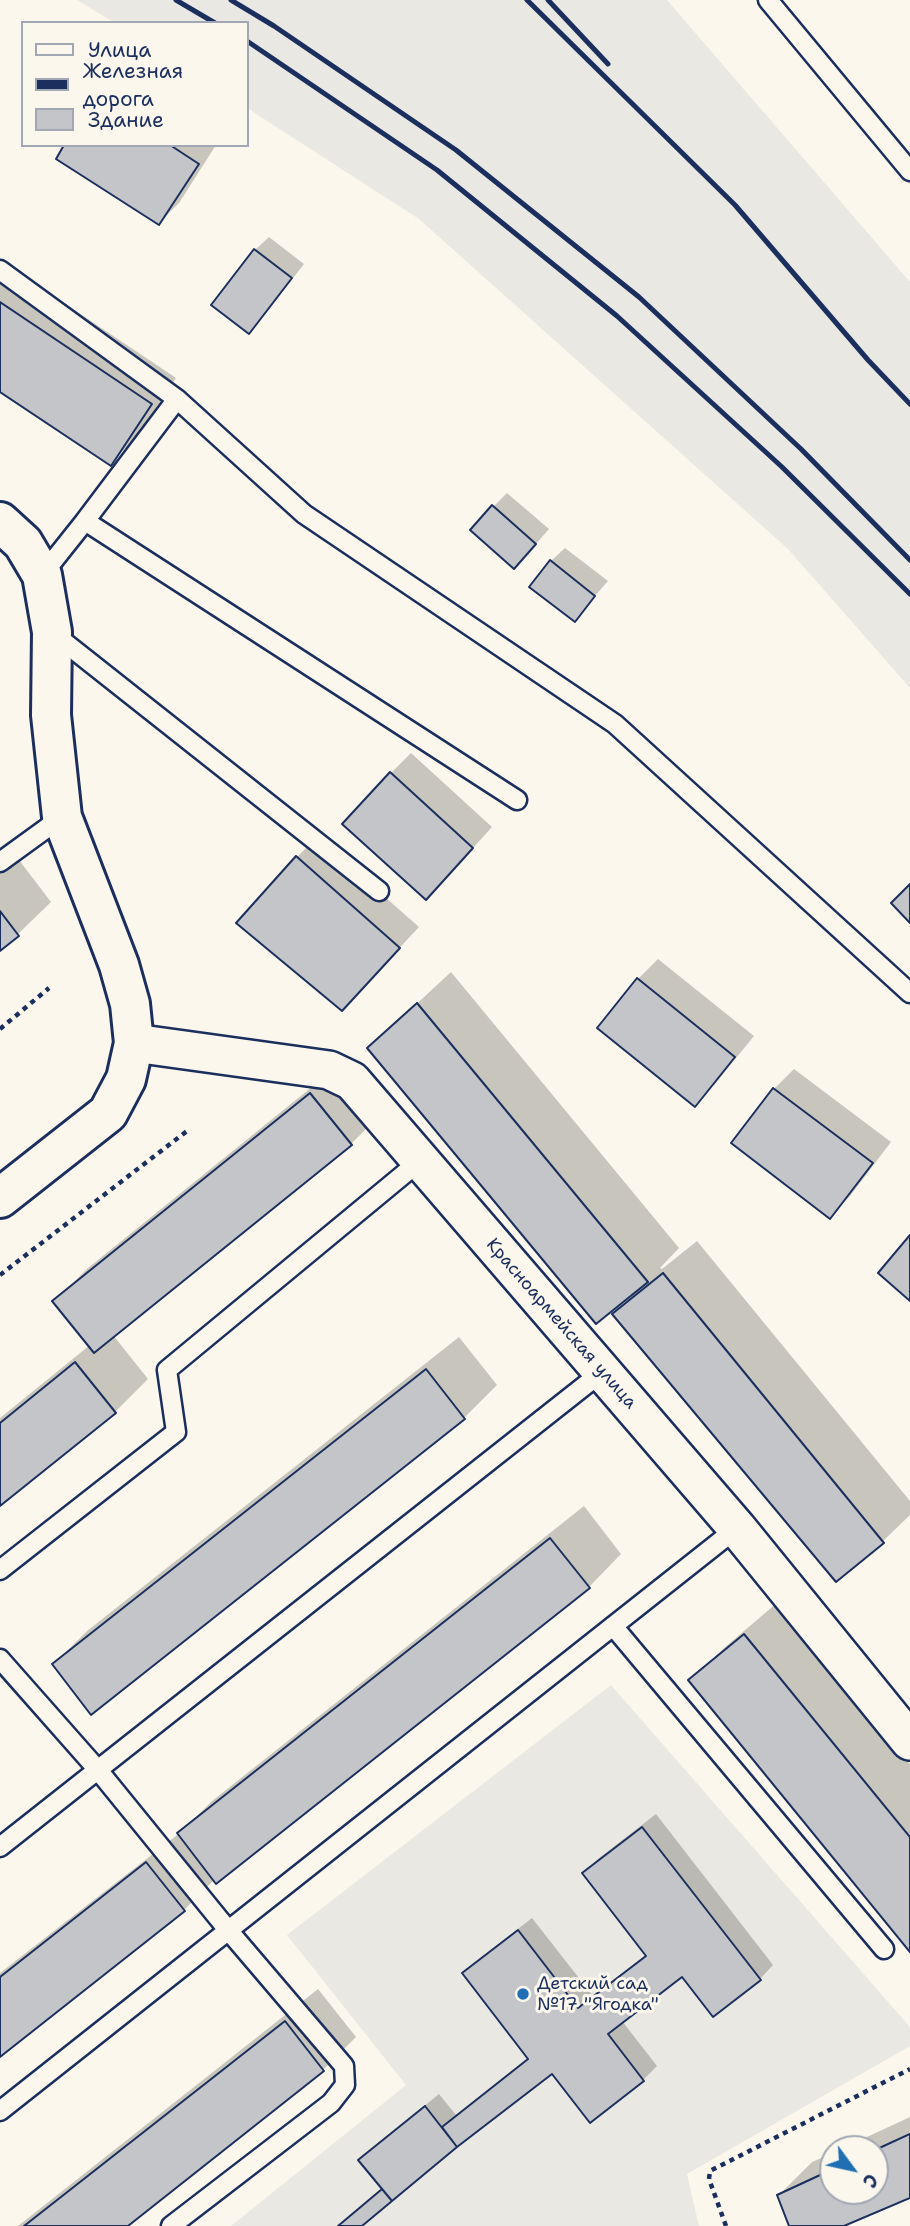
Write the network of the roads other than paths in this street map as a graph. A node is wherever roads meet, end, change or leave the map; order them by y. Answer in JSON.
{"nodes":[{"id":1,"x":768,"y":0,"type":"edge"},
{"id":2,"x":910,"y":171,"type":"edge"},
{"id":3,"x":0,"y":270,"type":"edge"},
{"id":4,"x":177,"y":399,"type":"junction"},
{"id":5,"x":85,"y":521,"type":"junction"},
{"id":6,"x":0,"y":522,"type":"edge"},
{"id":7,"x":42,"y":575,"type":"junction"},
{"id":8,"x":52,"y":632,"type":"junction"},
{"id":9,"x":517,"y":800,"type":"dead end"},
{"id":10,"x":62,"y":817,"type":"junction"},
{"id":11,"x":0,"y":862,"type":"edge"},
{"id":12,"x":379,"y":891,"type":"dead end"},
{"id":13,"x":910,"y":993,"type":"edge"},
{"id":14,"x":134,"y":1043,"type":"junction"},
{"id":15,"x":421,"y":1160,"type":"junction"},
{"id":16,"x":0,"y":1198,"type":"edge"},
{"id":17,"x":603,"y":1372,"type":"junction"},
{"id":18,"x":737,"y":1528,"type":"junction"},
{"id":19,"x":0,"y":1570,"type":"edge"},
{"id":20,"x":612,"y":1626,"type":"junction"},
{"id":21,"x":0,"y":1659,"type":"edge"},
{"id":22,"x":910,"y":1741,"type":"edge"},
{"id":23,"x":98,"y":1770,"type":"junction"},
{"id":24,"x":0,"y":1847,"type":"edge"},
{"id":25,"x":228,"y":1930,"type":"junction"},
{"id":26,"x":884,"y":1949,"type":"dead end"},
{"id":27,"x":0,"y":2111,"type":"edge"},
{"id":28,"x":172,"y":2226,"type":"edge"}],
"edges":[{"from":1,"to":2,"type":"lane"},
{"from":3,"to":4,"type":"lane"},
{"from":4,"to":5,"type":"lane"},
{"from":4,"to":13,"type":"lane"},
{"from":5,"to":7,"type":"lane"},
{"from":5,"to":9,"type":"lane"},
{"from":6,"to":7,"type":"street"},
{"from":7,"to":8,"type":"street"},
{"from":8,"to":10,"type":"street"},
{"from":8,"to":12,"type":"lane"},
{"from":10,"to":11,"type":"lane"},
{"from":10,"to":14,"type":"street"},
{"from":14,"to":15,"type":"street","name":"Красноармейская улица"},
{"from":14,"to":16,"type":"street"},
{"from":15,"to":17,"type":"street","name":"Красноармейская улица"},
{"from":15,"to":19,"type":"lane"},
{"from":17,"to":18,"type":"street","name":"Красноармейская улица"},
{"from":17,"to":23,"type":"lane"},
{"from":18,"to":20,"type":"lane"},
{"from":18,"to":22,"type":"street","name":"Красноармейская улица"},
{"from":20,"to":25,"type":"lane"},
{"from":20,"to":26,"type":"lane"},
{"from":21,"to":23,"type":"lane"},
{"from":23,"to":24,"type":"lane"},
{"from":23,"to":25,"type":"lane"},
{"from":25,"to":27,"type":"lane"},
{"from":25,"to":28,"type":"lane"}]}
